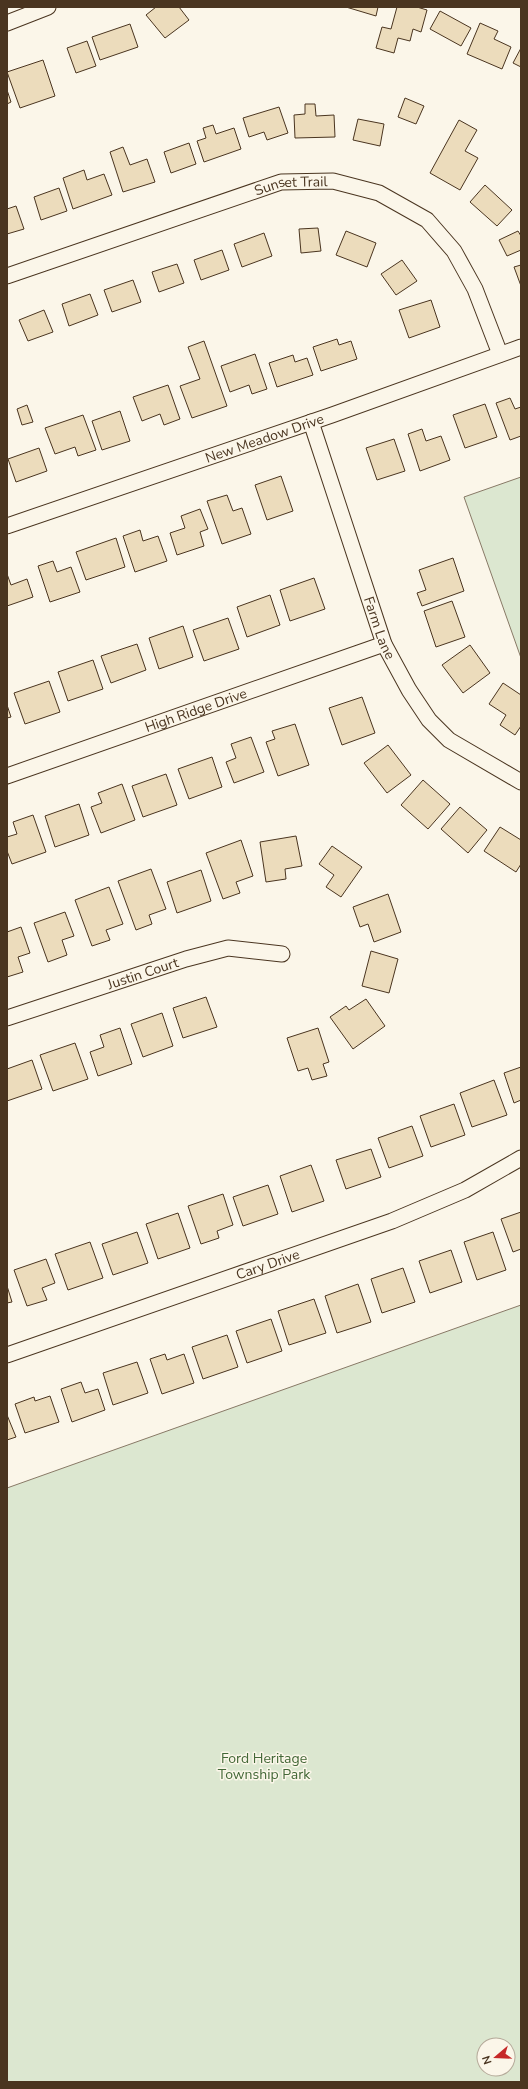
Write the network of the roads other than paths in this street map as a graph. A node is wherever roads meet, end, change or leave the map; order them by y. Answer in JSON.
{"nodes":[{"id":1,"x":48,"y":7,"type":"edge"},
{"id":2,"x":7,"y":23,"type":"edge"},
{"id":3,"x":7,"y":276,"type":"edge"},
{"id":4,"x":521,"y":347,"type":"edge"},
{"id":5,"x":500,"y":354,"type":"junction"},
{"id":6,"x":311,"y":422,"type":"junction"},
{"id":7,"x":7,"y":526,"type":"edge"},
{"id":8,"x":384,"y":644,"type":"junction"},
{"id":9,"x":7,"y":776,"type":"edge"},
{"id":10,"x":521,"y":782,"type":"edge"},
{"id":11,"x":282,"y":954,"type":"dead end"},
{"id":12,"x":7,"y":1018,"type":"edge"},
{"id":13,"x":521,"y":1158,"type":"edge"},
{"id":14,"x":7,"y":1354,"type":"edge"}],
"edges":[{"from":1,"to":2,"type":"street"},
{"from":3,"to":5,"type":"street","name":"Sunset Trail"},
{"from":4,"to":5,"type":"street","name":"New Meadow Drive"},
{"from":5,"to":6,"type":"street","name":"New Meadow Drive"},
{"from":6,"to":7,"type":"street","name":"New Meadow Drive"},
{"from":6,"to":8,"type":"street","name":"Farm Lane"},
{"from":8,"to":9,"type":"street","name":"High Ridge Drive"},
{"from":8,"to":10,"type":"street","name":"Farm Lane"},
{"from":11,"to":12,"type":"street","name":"Justin Court"},
{"from":13,"to":14,"type":"street","name":"Cary Drive"}]}
